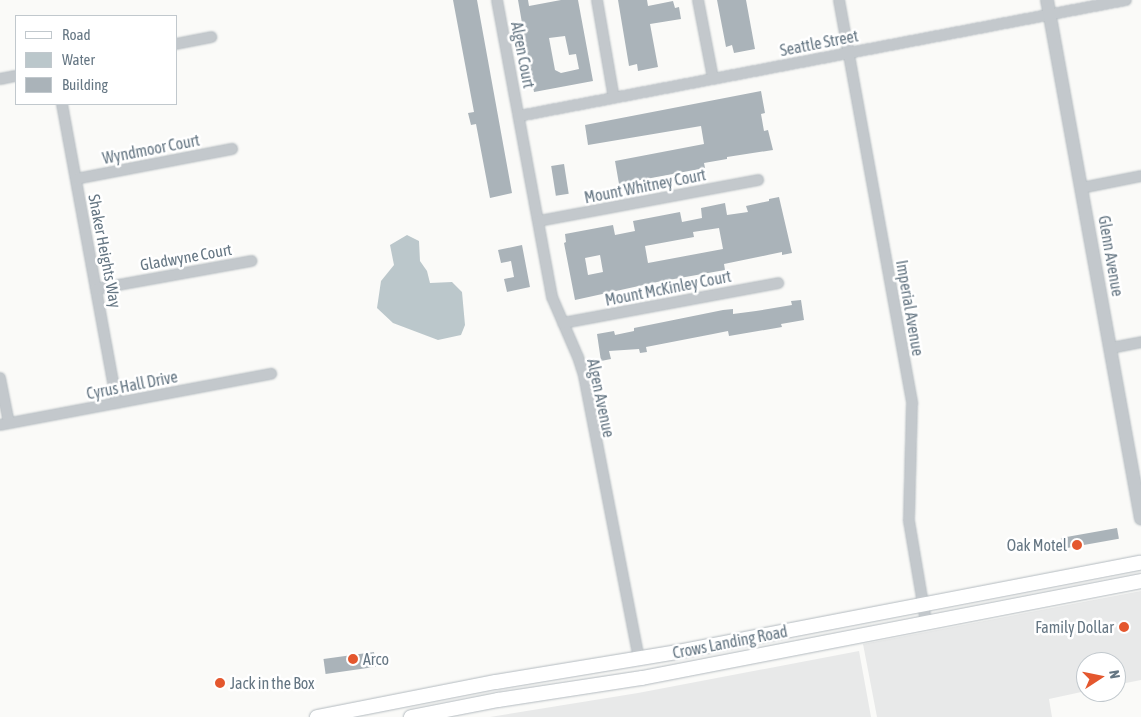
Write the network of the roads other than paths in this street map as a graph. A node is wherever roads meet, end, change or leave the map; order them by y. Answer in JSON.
{"nodes":[{"id":1,"x":497,"y":0,"type":"edge"},
{"id":2,"x":597,"y":0,"type":"edge"},
{"id":3,"x":698,"y":0,"type":"edge"},
{"id":4,"x":839,"y":0,"type":"edge"},
{"id":5,"x":1047,"y":0,"type":"edge"},
{"id":6,"x":1126,"y":0,"type":"edge"},
{"id":7,"x":1049,"y":13,"type":"junction"},
{"id":8,"x":212,"y":37,"type":"dead end"},
{"id":9,"x":178,"y":44,"type":"edge"},
{"id":10,"x":849,"y":53,"type":"junction"},
{"id":11,"x":15,"y":76,"type":"edge"},
{"id":12,"x":713,"y":78,"type":"junction"},
{"id":13,"x":0,"y":79,"type":"edge"},
{"id":14,"x":614,"y":98,"type":"junction"},
{"id":15,"x":62,"y":105,"type":"edge"},
{"id":16,"x":519,"y":116,"type":"junction"},
{"id":17,"x":232,"y":149,"type":"dead end"},
{"id":18,"x":1141,"y":176,"type":"edge"},
{"id":19,"x":76,"y":179,"type":"junction"},
{"id":20,"x":758,"y":180,"type":"dead end"},
{"id":21,"x":1082,"y":188,"type":"junction"},
{"id":22,"x":539,"y":221,"type":"junction"},
{"id":23,"x":251,"y":261,"type":"dead end"},
{"id":24,"x":778,"y":283,"type":"dead end"},
{"id":25,"x":96,"y":289,"type":"junction"},
{"id":26,"x":563,"y":323,"type":"junction"},
{"id":27,"x":1141,"y":342,"type":"edge"},
{"id":28,"x":1111,"y":348,"type":"junction"},
{"id":29,"x":270,"y":374,"type":"dead end"},
{"id":30,"x":0,"y":378,"type":"edge"},
{"id":31,"x":118,"y":403,"type":"junction"},
{"id":32,"x":4,"y":424,"type":"edge"},
{"id":33,"x":1141,"y":519,"type":"edge"},
{"id":34,"x":1141,"y":563,"type":"edge"},
{"id":35,"x":1141,"y":572,"type":"edge"},
{"id":36,"x":1141,"y":581,"type":"edge"},
{"id":37,"x":1042,"y":582,"type":"junction"},
{"id":38,"x":1097,"y":589,"type":"junction"},
{"id":39,"x":923,"y":605,"type":"junction"},
{"id":40,"x":969,"y":614,"type":"junction"},
{"id":41,"x":926,"y":622,"type":"junction"},
{"id":42,"x":772,"y":634,"type":"junction"},
{"id":43,"x":639,"y":659,"type":"junction"},
{"id":44,"x":678,"y":671,"type":"junction"},
{"id":45,"x":581,"y":688,"type":"junction"},
{"id":46,"x":443,"y":692,"type":"junction"},
{"id":47,"x":317,"y":717,"type":"edge"},
{"id":48,"x":410,"y":717,"type":"edge"}],
"edges":[{"from":1,"to":16,"type":"street","name":"Algen Court"},
{"from":2,"to":14,"type":"street"},
{"from":3,"to":12,"type":"street"},
{"from":4,"to":10,"type":"street","name":"Imperial Avenue"},
{"from":5,"to":7,"type":"street","name":"Glenn Avenue"},
{"from":6,"to":7,"type":"street","name":"Seattle Street"},
{"from":7,"to":10,"type":"street","name":"Seattle Street"},
{"from":7,"to":21,"type":"street","name":"Glenn Avenue"},
{"from":8,"to":9,"type":"street"},
{"from":10,"to":12,"type":"street","name":"Seattle Street"},
{"from":10,"to":39,"type":"street","name":"Imperial Avenue"},
{"from":11,"to":13,"type":"street"},
{"from":12,"to":14,"type":"street","name":"Seattle Street"},
{"from":14,"to":16,"type":"street","name":"Seattle Street"},
{"from":15,"to":19,"type":"street","name":"Shaker Heights Way"},
{"from":16,"to":22,"type":"street","name":"Algen Avenue"},
{"from":17,"to":19,"type":"street","name":"Wyndmoor Court"},
{"from":18,"to":21,"type":"street"},
{"from":19,"to":25,"type":"street","name":"Shaker Heights Way"},
{"from":20,"to":22,"type":"street","name":"Mount Whitney Court"},
{"from":21,"to":28,"type":"street","name":"Glenn Avenue"},
{"from":22,"to":26,"type":"street","name":"Algen Avenue"},
{"from":23,"to":25,"type":"street","name":"Gladwyne Court"},
{"from":24,"to":26,"type":"street","name":"Mount McKinley Court"},
{"from":25,"to":31,"type":"street","name":"Shaker Heights Way"},
{"from":26,"to":43,"type":"street","name":"Algen Avenue"},
{"from":27,"to":28,"type":"street"},
{"from":28,"to":33,"type":"street","name":"Glenn Avenue"},
{"from":29,"to":31,"type":"street","name":"Cyrus Hall Drive"},
{"from":30,"to":32,"type":"street"},
{"from":31,"to":32,"type":"street","name":"Cyrus Hall Drive"},
{"from":34,"to":37,"type":"main road","name":"Crows Landing Road"},
{"from":35,"to":38,"type":"main road"},
{"from":36,"to":38,"type":"main road","name":"Crows Landing Road"},
{"from":37,"to":39,"type":"main road","name":"Crows Landing Road"},
{"from":37,"to":40,"type":"main road"},
{"from":38,"to":40,"type":"main road","name":"Crows Landing Road"},
{"from":39,"to":41,"type":"street","name":"Imperial Avenue"},
{"from":39,"to":42,"type":"main road","name":"Crows Landing Road"},
{"from":40,"to":41,"type":"main road","name":"Crows Landing Road"},
{"from":41,"to":44,"type":"main road","name":"Crows Landing Road"},
{"from":42,"to":43,"type":"main road","name":"Crows Landing Road"},
{"from":42,"to":44,"type":"main road"},
{"from":43,"to":45,"type":"main road"},
{"from":43,"to":46,"type":"main road","name":"Crows Landing Road"},
{"from":44,"to":45,"type":"main road","name":"Crows Landing Road"},
{"from":45,"to":48,"type":"main road","name":"Crows Landing Road"},
{"from":46,"to":47,"type":"main road","name":"Crows Landing Road"},
{"from":46,"to":48,"type":"main road"}]}
